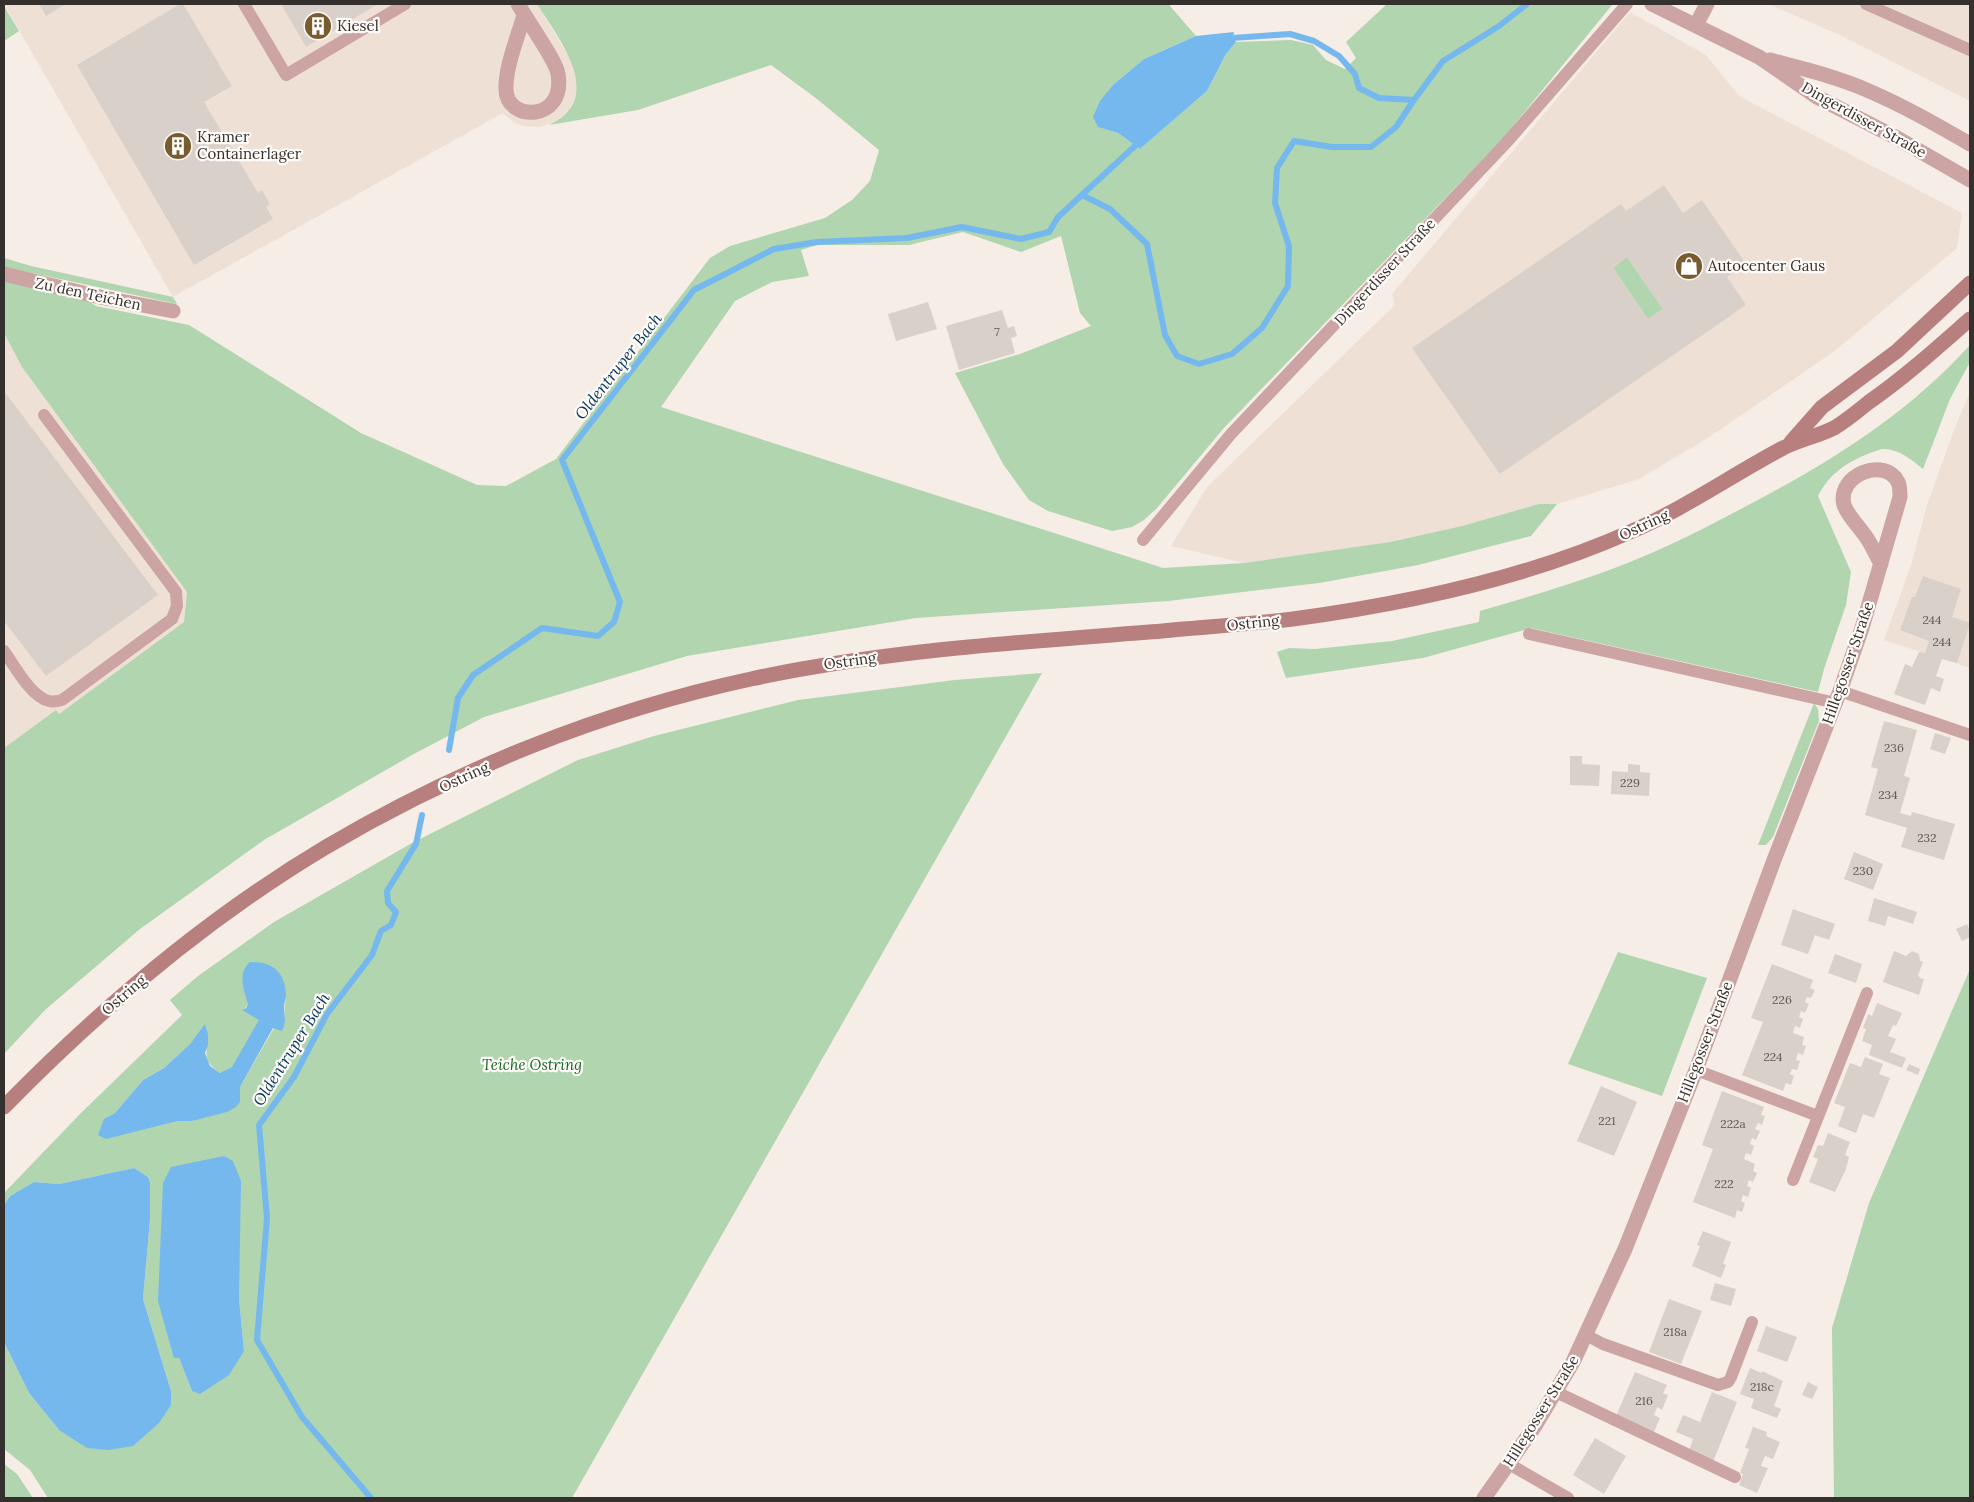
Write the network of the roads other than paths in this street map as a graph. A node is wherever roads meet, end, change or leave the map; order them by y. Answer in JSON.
{"nodes":[{"id":1,"x":244,"y":4,"type":"edge"},
{"id":2,"x":405,"y":4,"type":"edge"},
{"id":3,"x":1628,"y":4,"type":"edge"},
{"id":4,"x":1652,"y":4,"type":"edge"},
{"id":5,"x":1707,"y":4,"type":"edge"},
{"id":6,"x":1866,"y":4,"type":"edge"},
{"id":7,"x":521,"y":10,"type":"edge"},
{"id":8,"x":1696,"y":25,"type":"junction"},
{"id":9,"x":1970,"y":50,"type":"edge"},
{"id":10,"x":1759,"y":57,"type":"junction"},
{"id":11,"x":1970,"y":144,"type":"edge"},
{"id":12,"x":1970,"y":180,"type":"edge"},
{"id":13,"x":4,"y":274,"type":"edge"},
{"id":14,"x":1970,"y":283,"type":"edge"},
{"id":15,"x":173,"y":311,"type":"dead end"},
{"id":16,"x":1970,"y":319,"type":"edge"},
{"id":17,"x":44,"y":415,"type":"dead end"},
{"id":18,"x":1788,"y":445,"type":"junction"},
{"id":19,"x":1143,"y":540,"type":"dead end"},
{"id":20,"x":1880,"y":564,"type":"junction"},
{"id":21,"x":1529,"y":634,"type":"dead end"},
{"id":22,"x":4,"y":651,"type":"edge"},
{"id":23,"x":1838,"y":697,"type":"junction"},
{"id":24,"x":1970,"y":735,"type":"edge"},
{"id":25,"x":1867,"y":993,"type":"dead end"},
{"id":26,"x":1696,"y":1070,"type":"junction"},
{"id":27,"x":4,"y":1107,"type":"edge"},
{"id":28,"x":1818,"y":1116,"type":"junction"},
{"id":29,"x":1793,"y":1180,"type":"dead end"},
{"id":30,"x":1752,"y":1322,"type":"dead end"},
{"id":31,"x":1586,"y":1335,"type":"junction"},
{"id":32,"x":1556,"y":1392,"type":"junction"},
{"id":33,"x":1509,"y":1464,"type":"junction"},
{"id":34,"x":1735,"y":1477,"type":"dead end"},
{"id":35,"x":1484,"y":1498,"type":"edge"},
{"id":36,"x":1568,"y":1498,"type":"edge"}],
"edges":[{"from":1,"to":2,"type":"lane"},
{"from":3,"to":19,"type":"lane","name":"Dingerdisser Straße"},
{"from":4,"to":8,"type":"street","name":"Dingerdisser Straße"},
{"from":5,"to":8,"type":"street"},
{"from":6,"to":9,"type":"lane"},
{"from":7,"to":7,"type":"street"},
{"from":8,"to":10,"type":"street","name":"Dingerdisser Straße"},
{"from":10,"to":11,"type":"street","name":"Dingerdisser Straße"},
{"from":10,"to":12,"type":"street","name":"Dingerdisser Straße"},
{"from":13,"to":15,"type":"street","name":"Zu den Teichen"},
{"from":14,"to":18,"type":"main road","name":"Ostring"},
{"from":16,"to":18,"type":"main road","name":"Ostring"},
{"from":17,"to":22,"type":"lane"},
{"from":18,"to":27,"type":"main road","name":"Ostring"},
{"from":20,"to":20,"type":"street","name":"Hillegosser Straße"},
{"from":20,"to":23,"type":"street","name":"Hillegosser Straße"},
{"from":21,"to":23,"type":"lane"},
{"from":23,"to":24,"type":"lane"},
{"from":23,"to":26,"type":"street","name":"Hillegosser Straße"},
{"from":25,"to":28,"type":"lane"},
{"from":26,"to":28,"type":"lane"},
{"from":26,"to":31,"type":"street","name":"Hillegosser Straße"},
{"from":28,"to":29,"type":"lane"},
{"from":30,"to":31,"type":"lane"},
{"from":31,"to":32,"type":"street","name":"Hillegosser Straße"},
{"from":32,"to":33,"type":"street","name":"Hillegosser Straße"},
{"from":32,"to":34,"type":"lane"},
{"from":33,"to":35,"type":"street","name":"Hillegosser Straße"},
{"from":33,"to":36,"type":"lane"}]}
